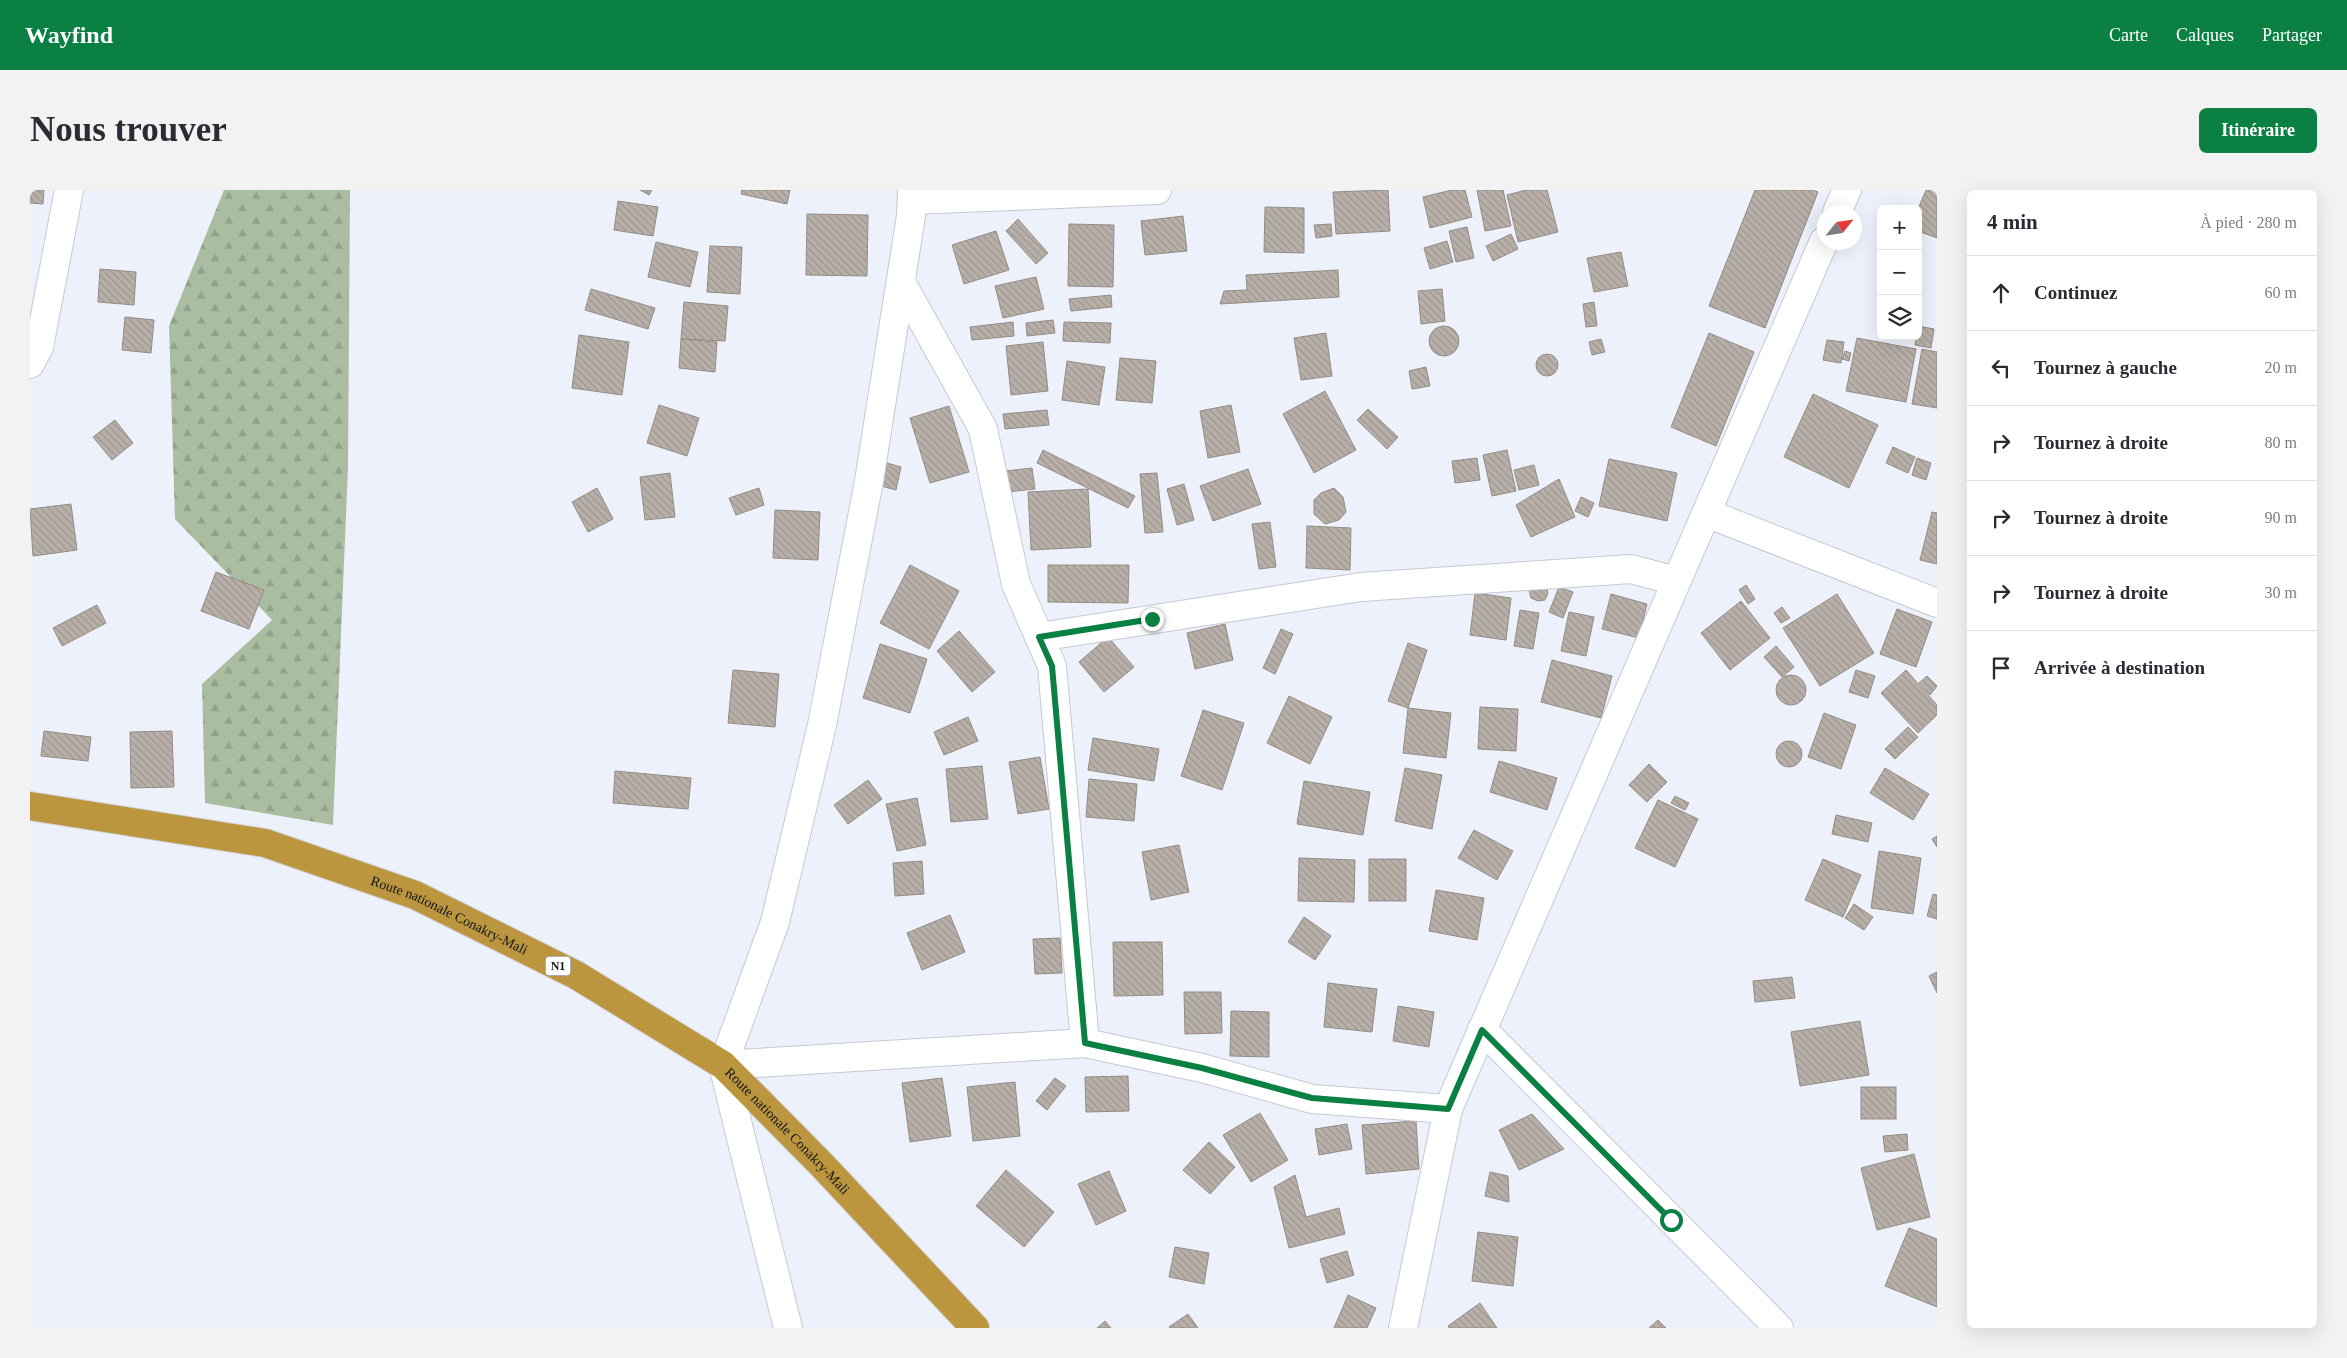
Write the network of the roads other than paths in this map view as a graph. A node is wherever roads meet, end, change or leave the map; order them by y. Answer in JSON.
{"nodes":[{"id":1,"x":69,"y":190,"type":"edge"},
{"id":2,"x":1157,"y":190,"type":"edge"},
{"id":3,"x":1847,"y":190,"type":"edge"},
{"id":4,"x":912,"y":195,"type":"edge"},
{"id":5,"x":1840,"y":205,"type":"edge"},
{"id":6,"x":1820,"y":250,"type":"edge"},
{"id":7,"x":901,"y":282,"type":"junction"},
{"id":8,"x":30,"y":364,"type":"edge"},
{"id":9,"x":1706,"y":513,"type":"junction"},
{"id":10,"x":1676,"y":581,"type":"junction"},
{"id":11,"x":1937,"y":604,"type":"edge"},
{"id":12,"x":1039,"y":637,"type":"junction"},
{"id":13,"x":30,"y":806,"type":"edge"},
{"id":14,"x":1482,"y":1030,"type":"junction"},
{"id":15,"x":1085,"y":1043,"type":"junction"},
{"id":16,"x":723,"y":1065,"type":"junction"},
{"id":17,"x":1448,"y":1109,"type":"junction"},
{"id":18,"x":788,"y":1328,"type":"edge"},
{"id":19,"x":975,"y":1328,"type":"edge"},
{"id":20,"x":1403,"y":1328,"type":"edge"},
{"id":21,"x":1779,"y":1328,"type":"edge"}],
"edges":[{"from":1,"to":8,"type":"street"},
{"from":2,"to":4,"type":"street"},
{"from":3,"to":5,"type":"street"},
{"from":4,"to":7,"type":"street"},
{"from":6,"to":9,"type":"street"},
{"from":7,"to":12,"type":"street"},
{"from":7,"to":16,"type":"street"},
{"from":9,"to":10,"type":"street"},
{"from":9,"to":11,"type":"street"},
{"from":10,"to":12,"type":"street"},
{"from":10,"to":14,"type":"street"},
{"from":12,"to":15,"type":"street"},
{"from":13,"to":16,"type":"highway","name":"Route nationale Conakry-Mali","number":"N1"},
{"from":14,"to":17,"type":"street"},
{"from":14,"to":21,"type":"street"},
{"from":15,"to":16,"type":"street"},
{"from":15,"to":17,"type":"street"},
{"from":16,"to":18,"type":"street"},
{"from":16,"to":19,"type":"highway","name":"Route nationale Conakry-Mali","number":"N1"},
{"from":17,"to":20,"type":"street"}]}
